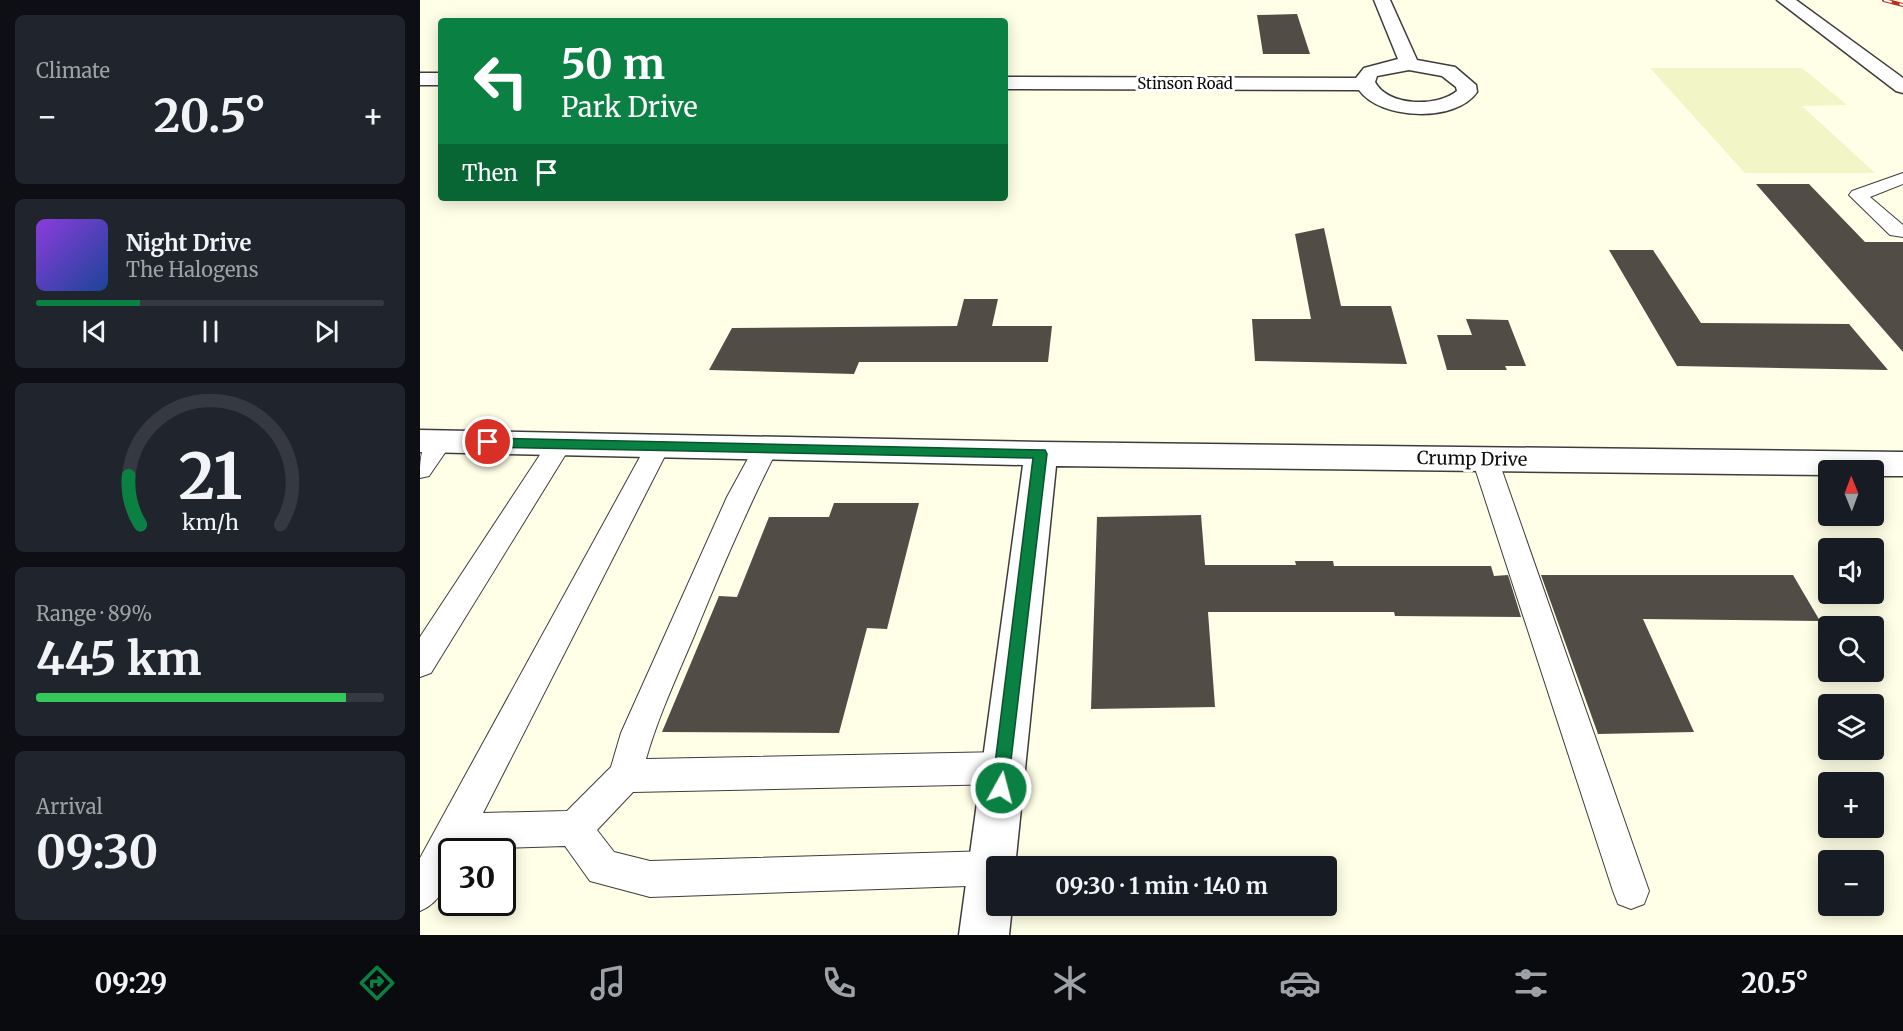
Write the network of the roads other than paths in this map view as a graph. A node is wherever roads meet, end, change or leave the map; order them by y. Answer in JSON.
{"nodes":[{"id":1,"x":1382,"y":0,"type":"edge"},
{"id":2,"x":1785,"y":0,"type":"edge"},
{"id":3,"x":1409,"y":64,"type":"junction"},
{"id":4,"x":420,"y":79,"type":"edge"},
{"id":5,"x":438,"y":79,"type":"edge"},
{"id":6,"x":1008,"y":83,"type":"edge"},
{"id":7,"x":1366,"y":84,"type":"junction"},
{"id":8,"x":1903,"y":87,"type":"edge"},
{"id":9,"x":1903,"y":178,"type":"edge"},
{"id":10,"x":1903,"y":231,"type":"edge"},
{"id":11,"x":430,"y":441,"type":"edge"},
{"id":12,"x":560,"y":444,"type":"junction"},
{"id":13,"x":658,"y":446,"type":"junction"},
{"id":14,"x":766,"y":448,"type":"junction"},
{"id":15,"x":1041,"y":454,"type":"junction"},
{"id":16,"x":1485,"y":459,"type":"junction"},
{"id":17,"x":1903,"y":464,"type":"edge"},
{"id":18,"x":420,"y":469,"type":"edge"},
{"id":19,"x":420,"y":663,"type":"edge"},
{"id":20,"x":1003,"y":768,"type":"junction"},
{"id":21,"x":625,"y":776,"type":"junction"},
{"id":22,"x":574,"y":828,"type":"junction"},
{"id":23,"x":455,"y":831,"type":"junction"},
{"id":24,"x":993,"y":856,"type":"edge"},
{"id":25,"x":986,"y":869,"type":"edge"},
{"id":26,"x":1631,"y":891,"type":"dead end"},
{"id":27,"x":420,"y":893,"type":"edge"},
{"id":28,"x":986,"y":916,"type":"edge"},
{"id":29,"x":984,"y":935,"type":"edge"}],
"edges":[{"from":1,"to":3,"type":"street"},
{"from":2,"to":8,"type":"street"},
{"from":3,"to":7,"type":"street"},
{"from":3,"to":7,"type":"street"},
{"from":4,"to":5,"type":"street"},
{"from":6,"to":7,"type":"street","name":"Stinson Road"},
{"from":9,"to":10,"type":"lane"},
{"from":11,"to":12,"type":"street","name":"Crump Drive"},
{"from":11,"to":18,"type":"lane"},
{"from":12,"to":13,"type":"street","name":"Crump Drive"},
{"from":12,"to":19,"type":"lane"},
{"from":13,"to":14,"type":"street","name":"Crump Drive"},
{"from":13,"to":23,"type":"lane"},
{"from":14,"to":15,"type":"street","name":"Crump Drive"},
{"from":14,"to":21,"type":"lane"},
{"from":15,"to":16,"type":"street","name":"Crump Drive"},
{"from":15,"to":20,"type":"street"},
{"from":16,"to":17,"type":"street","name":"Crump Drive"},
{"from":16,"to":26,"type":"lane"},
{"from":20,"to":21,"type":"lane"},
{"from":20,"to":24,"type":"street"},
{"from":21,"to":22,"type":"lane"},
{"from":22,"to":23,"type":"lane"},
{"from":22,"to":25,"type":"lane"},
{"from":23,"to":27,"type":"lane"},
{"from":28,"to":29,"type":"street"}]}
